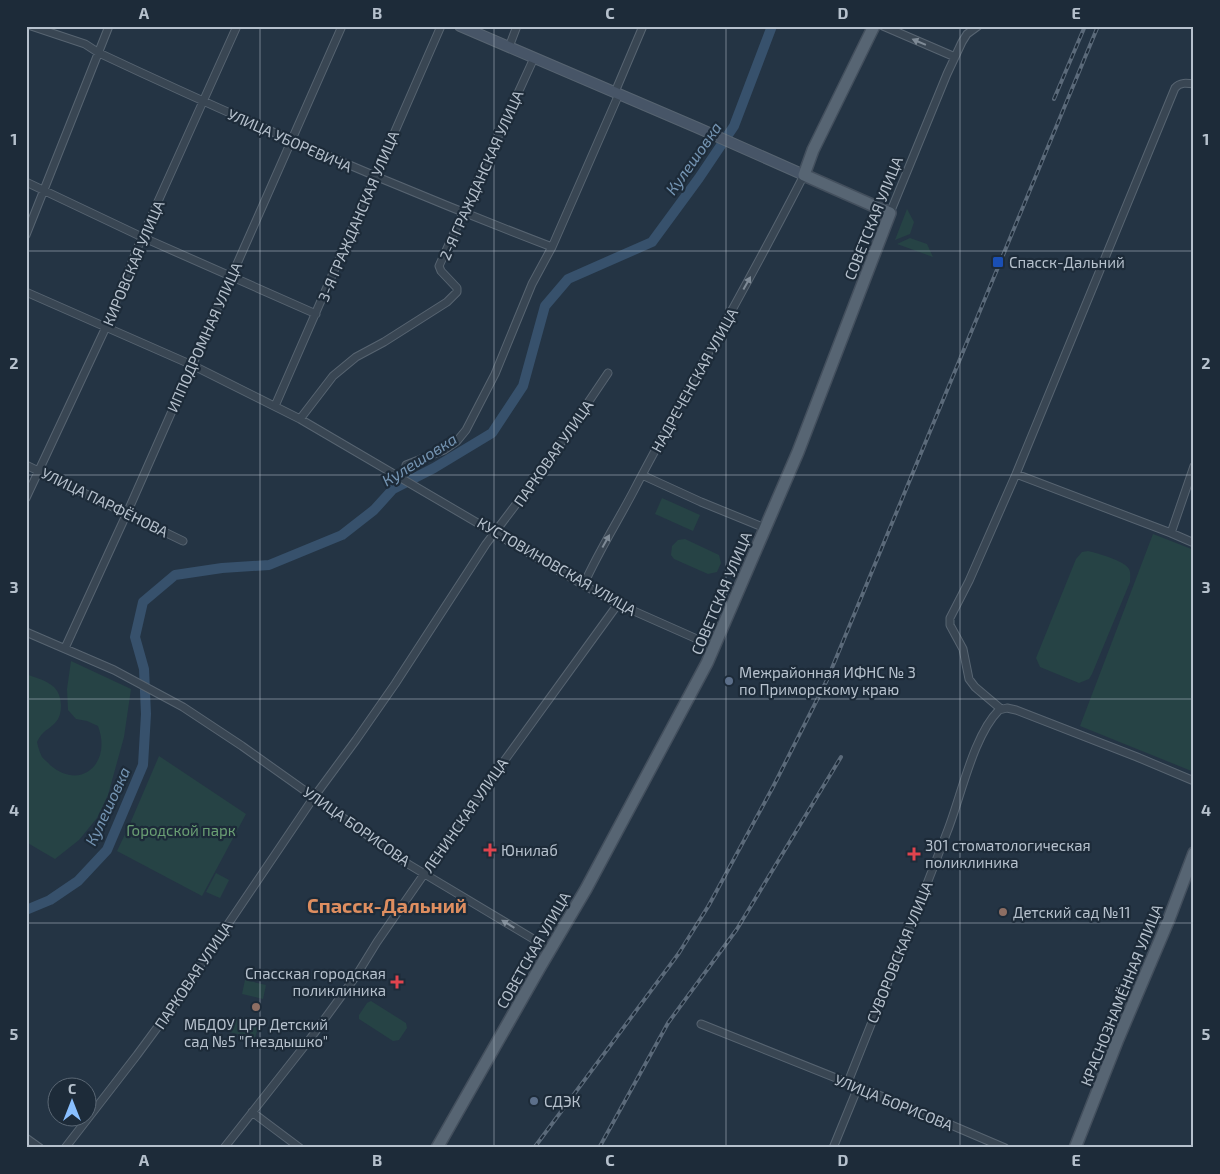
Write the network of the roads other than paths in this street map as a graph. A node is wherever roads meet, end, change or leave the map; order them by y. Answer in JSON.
{"nodes":[{"id":1,"x":31,"y":26,"type":"edge"},
{"id":2,"x":109,"y":26,"type":"edge"},
{"id":3,"x":237,"y":26,"type":"edge"},
{"id":4,"x":342,"y":26,"type":"edge"},
{"id":5,"x":441,"y":26,"type":"edge"},
{"id":6,"x":460,"y":26,"type":"edge"},
{"id":7,"x":518,"y":26,"type":"edge"},
{"id":8,"x":643,"y":26,"type":"edge"},
{"id":9,"x":874,"y":26,"type":"edge"},
{"id":10,"x":883,"y":26,"type":"edge"},
{"id":11,"x":978,"y":26,"type":"edge"},
{"id":12,"x":509,"y":47,"type":"junction"},
{"id":13,"x":99,"y":53,"type":"junction"},
{"id":14,"x":955,"y":57,"type":"junction"},
{"id":15,"x":534,"y":58,"type":"junction"},
{"id":16,"x":1194,"y":84,"type":"edge"},
{"id":17,"x":617,"y":93,"type":"junction"},
{"id":18,"x":203,"y":102,"type":"junction"},
{"id":19,"x":291,"y":141,"type":"junction"},
{"id":20,"x":804,"y":175,"type":"junction"},
{"id":21,"x":375,"y":177,"type":"junction"},
{"id":22,"x":26,"y":182,"type":"edge"},
{"id":23,"x":43,"y":190,"type":"junction"},
{"id":24,"x":463,"y":213,"type":"junction"},
{"id":25,"x":890,"y":213,"type":"junction"},
{"id":26,"x":26,"y":235,"type":"edge"},
{"id":27,"x":142,"y":237,"type":"junction"},
{"id":28,"x":552,"y":247,"type":"junction"},
{"id":29,"x":231,"y":276,"type":"junction"},
{"id":30,"x":26,"y":292,"type":"edge"},
{"id":31,"x":316,"y":314,"type":"junction"},
{"id":32,"x":106,"y":327,"type":"junction"},
{"id":33,"x":192,"y":365,"type":"junction"},
{"id":34,"x":608,"y":374,"type":"dead end"},
{"id":35,"x":275,"y":406,"type":"junction"},
{"id":36,"x":300,"y":419,"type":"junction"},
{"id":37,"x":26,"y":465,"type":"edge"},
{"id":38,"x":406,"y":465,"type":"dead end"},
{"id":39,"x":1194,"y":466,"type":"edge"},
{"id":40,"x":38,"y":470,"type":"junction"},
{"id":41,"x":1016,"y":474,"type":"junction"},
{"id":42,"x":642,"y":475,"type":"junction"},
{"id":43,"x":26,"y":498,"type":"edge"},
{"id":44,"x":127,"y":513,"type":"junction"},
{"id":45,"x":765,"y":528,"type":"junction"},
{"id":46,"x":495,"y":532,"type":"junction"},
{"id":47,"x":1171,"y":533,"type":"junction"},
{"id":48,"x":183,"y":541,"type":"dead end"},
{"id":49,"x":1194,"y":543,"type":"edge"},
{"id":50,"x":584,"y":584,"type":"junction"},
{"id":51,"x":618,"y":604,"type":"junction"},
{"id":52,"x":26,"y":632,"type":"edge"},
{"id":53,"x":715,"y":647,"type":"junction"},
{"id":54,"x":65,"y":648,"type":"junction"},
{"id":55,"x":1001,"y":709,"type":"junction"},
{"id":56,"x":1194,"y":781,"type":"edge"},
{"id":57,"x":314,"y":797,"type":"junction"},
{"id":58,"x":1194,"y":853,"type":"edge"},
{"id":59,"x":425,"y":872,"type":"junction"},
{"id":60,"x":550,"y":949,"type":"junction"},
{"id":61,"x":701,"y":1024,"type":"dead end"},
{"id":62,"x":848,"y":1082,"type":"junction"},
{"id":63,"x":858,"y":1087,"type":"junction"},
{"id":64,"x":252,"y":1112,"type":"junction"},
{"id":65,"x":26,"y":1138,"type":"edge"},
{"id":66,"x":40,"y":1148,"type":"edge"},
{"id":67,"x":65,"y":1148,"type":"edge"},
{"id":68,"x":224,"y":1148,"type":"edge"},
{"id":69,"x":300,"y":1148,"type":"edge"},
{"id":70,"x":437,"y":1148,"type":"edge"},
{"id":71,"x":833,"y":1148,"type":"edge"},
{"id":72,"x":1005,"y":1148,"type":"edge"},
{"id":73,"x":1075,"y":1148,"type":"edge"}],
"edges":[{"from":1,"to":13,"type":"street","name":"УЛИЦА УБОРЕВИЧА"},
{"from":2,"to":13,"type":"street"},
{"from":3,"to":18,"type":"street","name":"КИРОВСКАЯ УЛИЦА"},
{"from":4,"to":19,"type":"street","name":"ИППОДРОМНАЯ УЛИЦА"},
{"from":5,"to":21,"type":"street","name":"3-Я ГРАЖДАНСКАЯ УЛИЦА"},
{"from":6,"to":12,"type":"main road"},
{"from":7,"to":12,"type":"street"},
{"from":8,"to":17,"type":"street"},
{"from":9,"to":20,"type":"main road"},
{"from":14,"to":10,"type":"street","one_way":true},
{"from":11,"to":14,"type":"street","name":"СОВЕТСКАЯ УЛИЦА"},
{"from":12,"to":15,"type":"main road"},
{"from":13,"to":18,"type":"street","name":"УЛИЦА УБОРЕВИЧА"},
{"from":13,"to":23,"type":"street"},
{"from":14,"to":25,"type":"street","name":"СОВЕТСКАЯ УЛИЦА"},
{"from":15,"to":17,"type":"main road"},
{"from":15,"to":24,"type":"street","name":"2-Я ГРАЖДАНСКАЯ УЛИЦА"},
{"from":16,"to":41,"type":"street"},
{"from":17,"to":20,"type":"main road"},
{"from":17,"to":28,"type":"street"},
{"from":18,"to":19,"type":"street","name":"УЛИЦА УБОРЕВИЧА"},
{"from":18,"to":27,"type":"street","name":"КИРОВСКАЯ УЛИЦА"},
{"from":19,"to":21,"type":"street","name":"УЛИЦА УБОРЕВИЧА"},
{"from":19,"to":29,"type":"street","name":"ИППОДРОМНАЯ УЛИЦА"},
{"from":20,"to":25,"type":"main road"},
{"from":42,"to":20,"type":"street","name":"НАДРЕЧЕНСКАЯ УЛИЦА","one_way":true},
{"from":21,"to":24,"type":"street","name":"УЛИЦА УБОРЕВИЧА"},
{"from":21,"to":31,"type":"street","name":"3-Я ГРАЖДАНСКАЯ УЛИЦА"},
{"from":22,"to":23,"type":"street"},
{"from":23,"to":26,"type":"street"},
{"from":23,"to":27,"type":"street"},
{"from":24,"to":28,"type":"street","name":"УЛИЦА УБОРЕВИЧА"},
{"from":24,"to":36,"type":"street","name":"2-Я ГРАЖДАНСКАЯ УЛИЦА"},
{"from":25,"to":45,"type":"main road","name":"СОВЕТСКАЯ УЛИЦА"},
{"from":27,"to":29,"type":"street"},
{"from":27,"to":32,"type":"street","name":"КИРОВСКАЯ УЛИЦА"},
{"from":28,"to":38,"type":"street"},
{"from":29,"to":31,"type":"street"},
{"from":29,"to":33,"type":"street","name":"ИППОДРОМНАЯ УЛИЦА"},
{"from":30,"to":32,"type":"street"},
{"from":31,"to":35,"type":"street","name":"3-Я ГРАЖДАНСКАЯ УЛИЦА"},
{"from":32,"to":33,"type":"street"},
{"from":32,"to":40,"type":"street","name":"КИРОВСКАЯ УЛИЦА"},
{"from":33,"to":35,"type":"street"},
{"from":33,"to":44,"type":"street","name":"ИППОДРОМНАЯ УЛИЦА"},
{"from":34,"to":46,"type":"street","name":"ПАРКОВАЯ УЛИЦА"},
{"from":35,"to":36,"type":"street"},
{"from":36,"to":46,"type":"street","name":"КУСТОВИНОВСКАЯ УЛИЦА"},
{"from":37,"to":40,"type":"street","name":"УЛИЦА ПАРФЁНОВА"},
{"from":39,"to":47,"type":"street"},
{"from":40,"to":43,"type":"street","name":"КИРОВСКАЯ УЛИЦА"},
{"from":40,"to":44,"type":"street","name":"УЛИЦА ПАРФЁНОВА"},
{"from":41,"to":47,"type":"street"},
{"from":41,"to":55,"type":"street"},
{"from":42,"to":45,"type":"street"},
{"from":50,"to":42,"type":"street","name":"НАДРЕЧЕНСКАЯ УЛИЦА","one_way":true},
{"from":44,"to":48,"type":"street","name":"УЛИЦА ПАРФЁНОВА"},
{"from":44,"to":54,"type":"street","name":"ИППОДРОМНАЯ УЛИЦА"},
{"from":45,"to":53,"type":"main road","name":"СОВЕТСКАЯ УЛИЦА"},
{"from":46,"to":50,"type":"street","name":"КУСТОВИНОВСКАЯ УЛИЦА"},
{"from":46,"to":57,"type":"street","name":"ПАРКОВАЯ УЛИЦА"},
{"from":47,"to":49,"type":"street"},
{"from":50,"to":51,"type":"street","name":"КУСТОВИНОВСКАЯ УЛИЦА"},
{"from":51,"to":53,"type":"street","name":"КУСТОВИНОВСКАЯ УЛИЦА"},
{"from":51,"to":59,"type":"street","name":"ЛЕНИНСКАЯ УЛИЦА"},
{"from":52,"to":54,"type":"street"},
{"from":53,"to":60,"type":"main road","name":"СОВЕТСКАЯ УЛИЦА"},
{"from":54,"to":57,"type":"street","name":"УЛИЦА БОРИСОВА"},
{"from":55,"to":56,"type":"street"},
{"from":55,"to":62,"type":"street","name":"СУВОРОВСКАЯ УЛИЦА"},
{"from":57,"to":59,"type":"street","name":"УЛИЦА БОРИСОВА"},
{"from":57,"to":67,"type":"street","name":"ПАРКОВАЯ УЛИЦА"},
{"from":58,"to":73,"type":"main road","name":"КРАСНОЗНАМЁННАЯ УЛИЦА"},
{"from":60,"to":59,"type":"street","name":"УЛИЦА БОРИСОВА","one_way":true},
{"from":59,"to":64,"type":"street","name":"ЛЕНИНСКАЯ УЛИЦА"},
{"from":60,"to":70,"type":"main road","name":"СОВЕТСКАЯ УЛИЦА"},
{"from":61,"to":62,"type":"street","name":"УЛИЦА БОРИСОВА"},
{"from":62,"to":63,"type":"street","name":"УЛИЦА БОРИСОВА"},
{"from":63,"to":71,"type":"street"},
{"from":63,"to":72,"type":"street","name":"УЛИЦА БОРИСОВА"},
{"from":64,"to":68,"type":"street","name":"ЛЕНИНСКАЯ УЛИЦА"},
{"from":64,"to":69,"type":"street"},
{"from":65,"to":66,"type":"street"}]}
